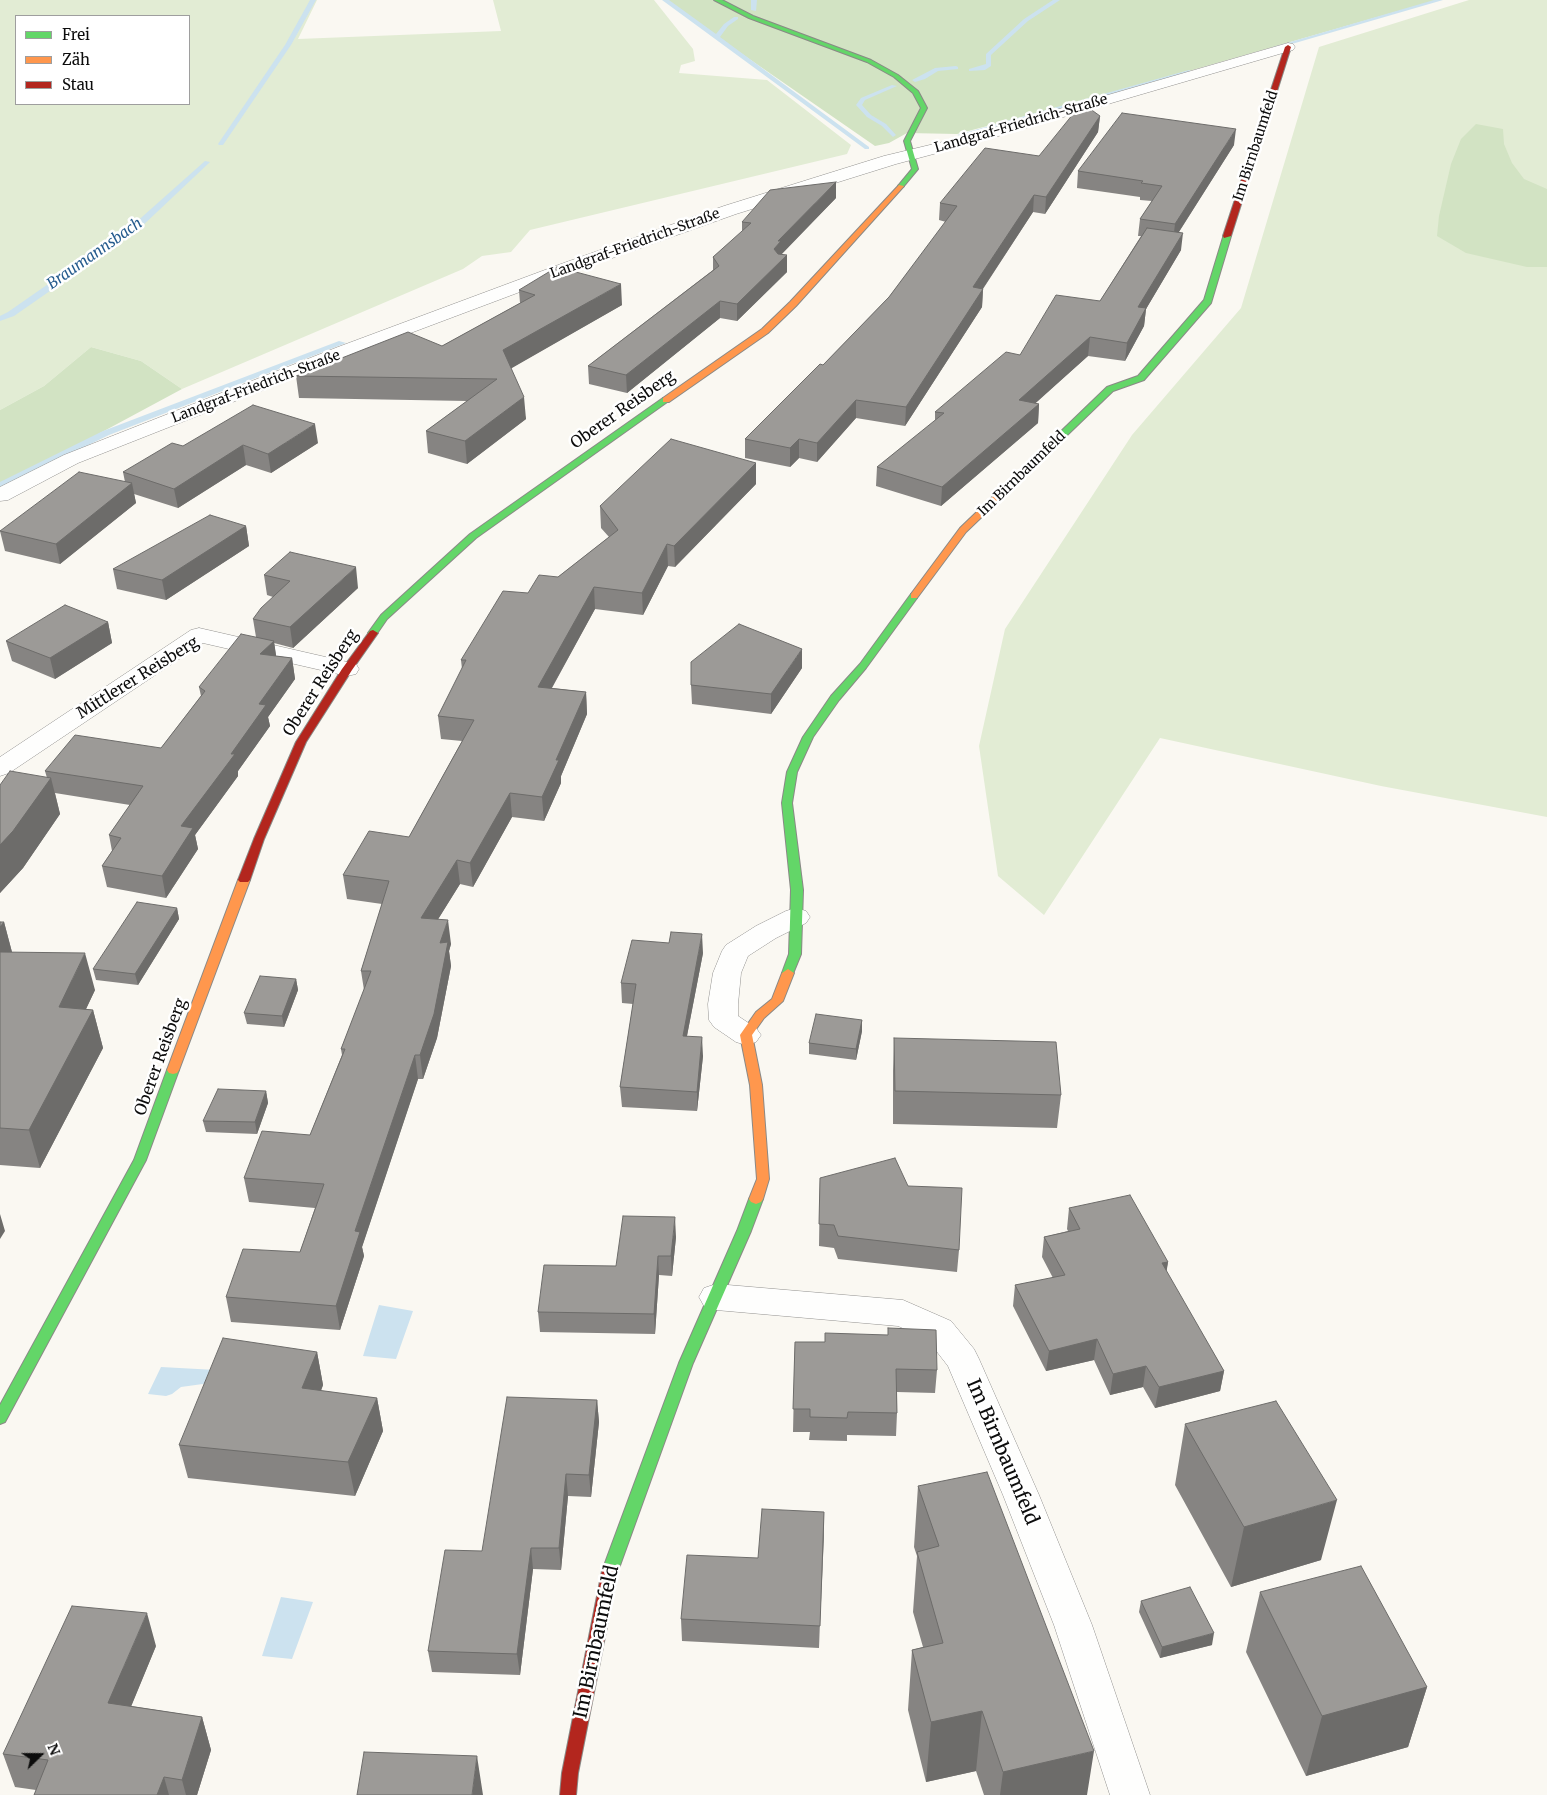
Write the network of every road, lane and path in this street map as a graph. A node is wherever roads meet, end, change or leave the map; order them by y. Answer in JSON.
{"nodes":[{"id":1,"x":717,"y":0,"type":"edge"},
{"id":2,"x":1288,"y":47,"type":"joint"},
{"id":3,"x":912,"y":154,"type":"junction"},
{"id":4,"x":0,"y":495,"type":"edge"},
{"id":5,"x":346,"y":669,"type":"junction"},
{"id":6,"x":0,"y":768,"type":"edge"},
{"id":7,"x":796,"y":917,"type":"junction"},
{"id":8,"x":746,"y":1035,"type":"junction"},
{"id":9,"x":716,"y":1297,"type":"junction"},
{"id":10,"x":0,"y":1418,"type":"edge"},
{"id":11,"x":568,"y":1795,"type":"edge"},
{"id":12,"x":1130,"y":1795,"type":"edge"}],
"edges":[{"from":1,"to":3,"type":"street"},
{"from":2,"to":3,"type":"street","name":"Landgraf-Friedrich-Straße"},
{"from":2,"to":7,"type":"street","name":"Im Birnbaumfeld"},
{"from":3,"to":4,"type":"street","name":"Landgraf-Friedrich-Straße"},
{"from":3,"to":5,"type":"street","name":"Oberer Reisberg"},
{"from":5,"to":6,"type":"street","name":"Mittlerer Reisberg"},
{"from":5,"to":10,"type":"street","name":"Oberer Reisberg"},
{"from":7,"to":8,"type":"street","name":"Im Birnbaumfeld"},
{"from":7,"to":8,"type":"street"},
{"from":8,"to":9,"type":"street","name":"Im Birnbaumfeld"},
{"from":9,"to":11,"type":"street","name":"Im Birnbaumfeld"},
{"from":9,"to":12,"type":"street","name":"Im Birnbaumfeld"}]}
